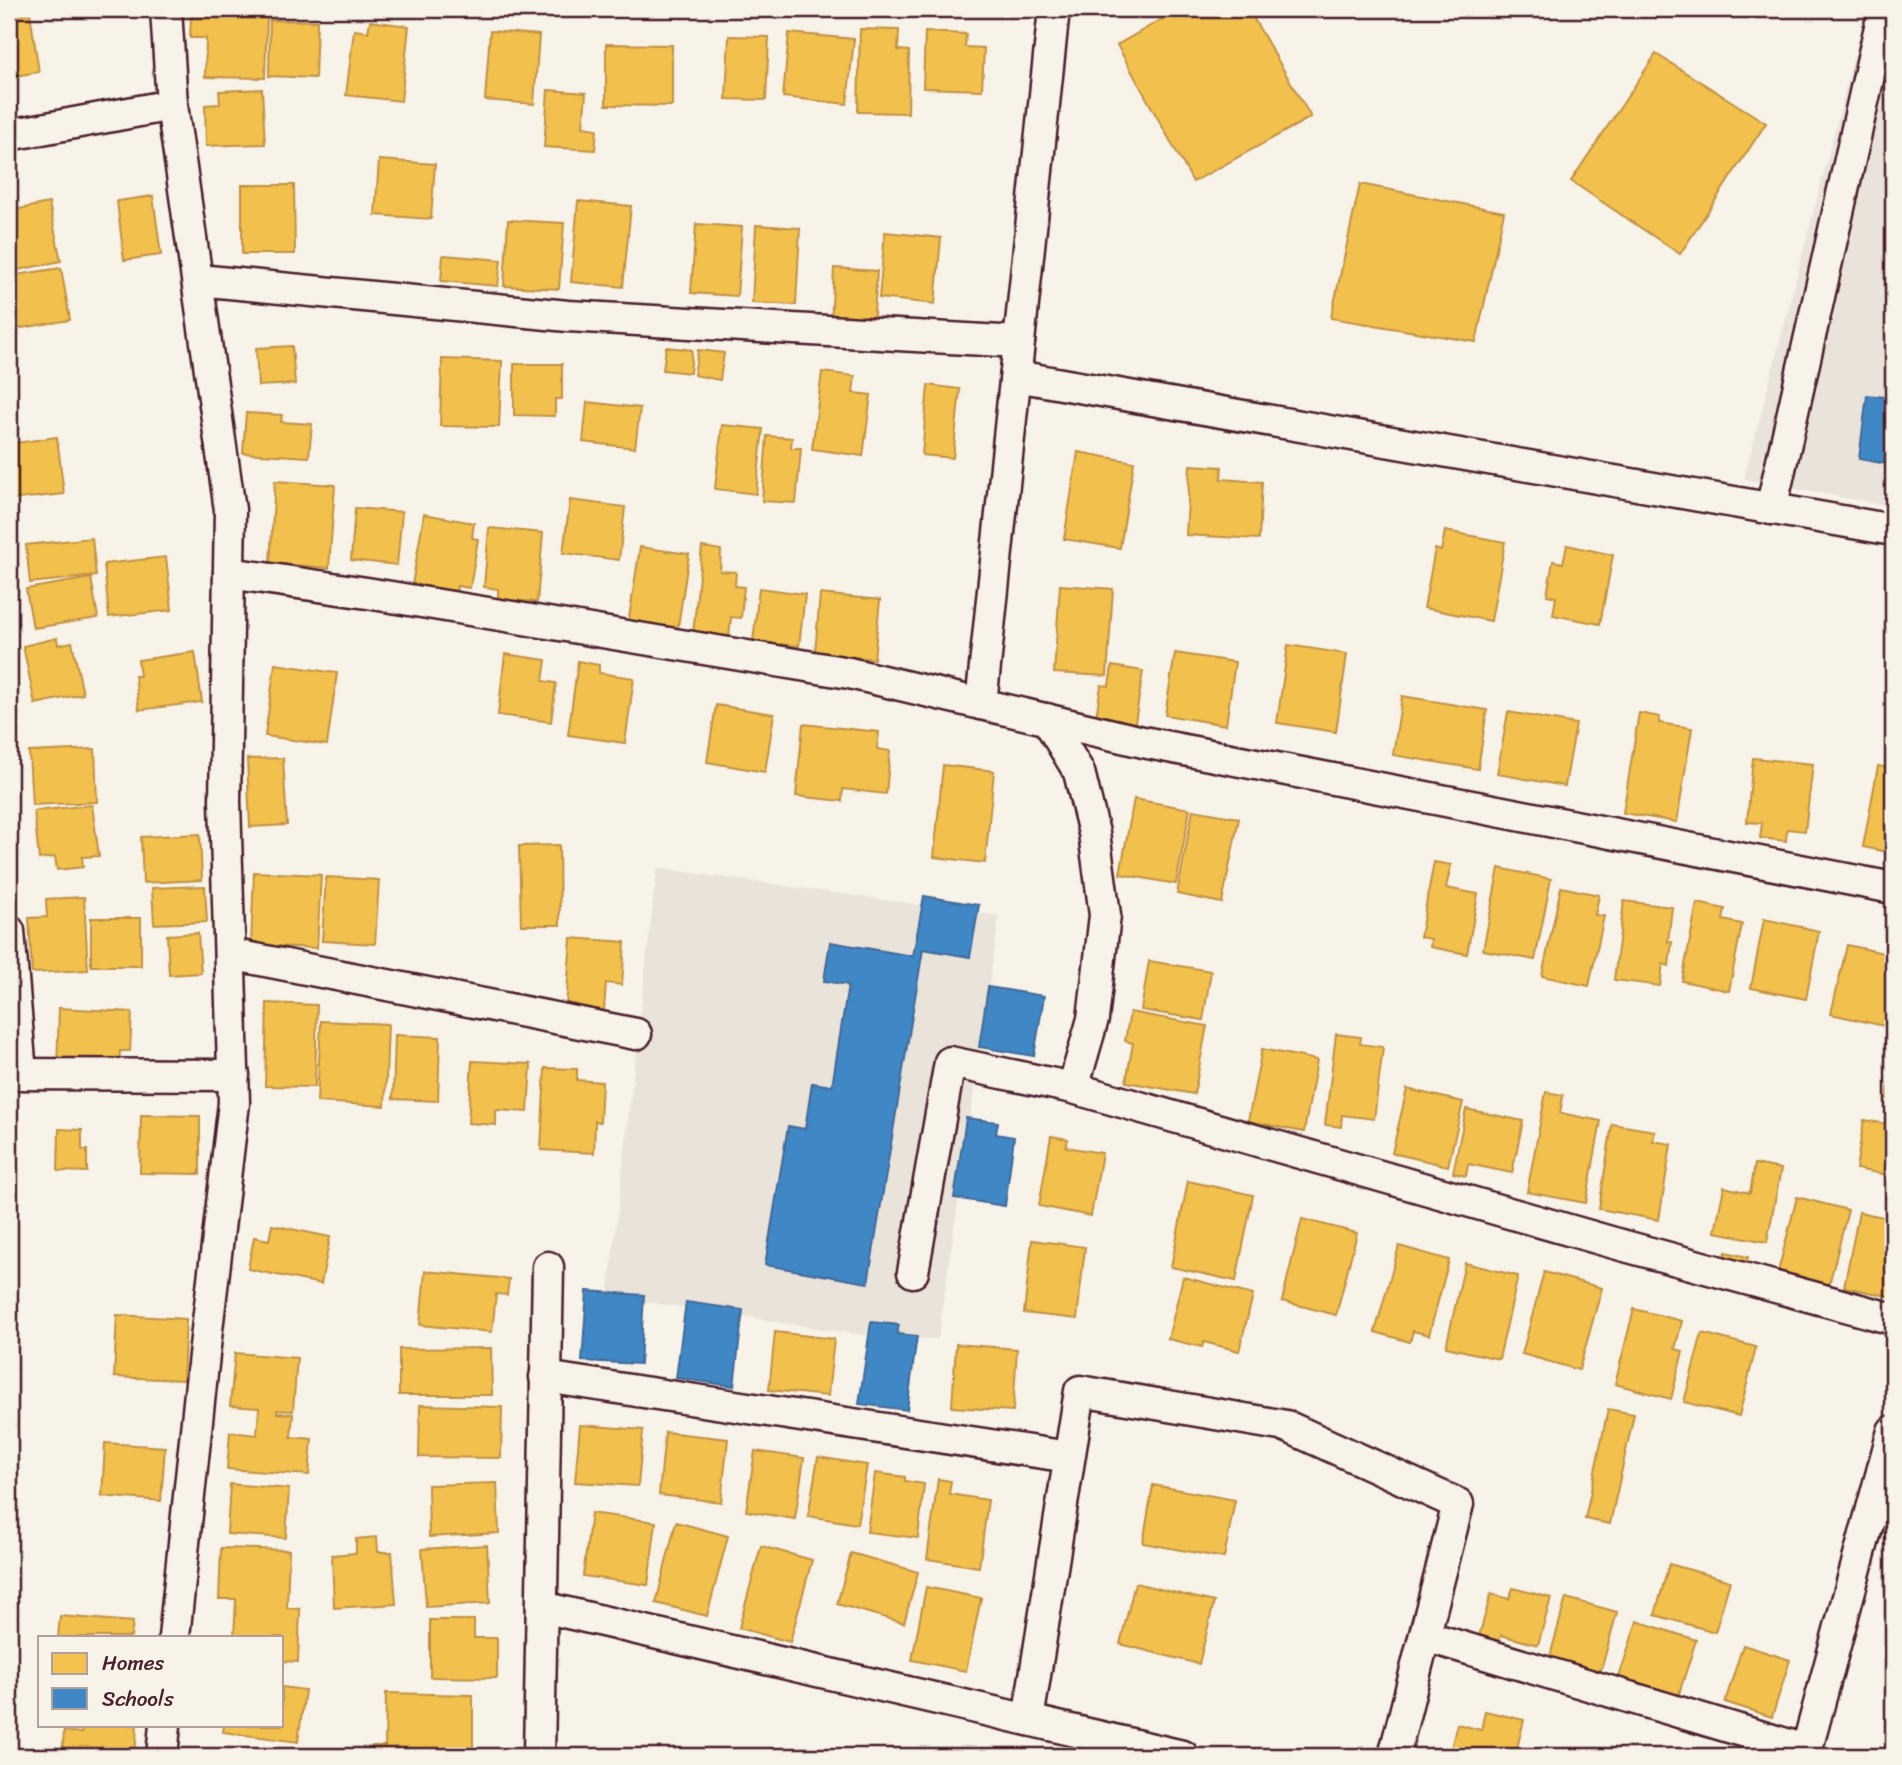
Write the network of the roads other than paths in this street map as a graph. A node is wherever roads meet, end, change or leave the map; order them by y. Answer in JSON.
{"nodes":[{"id":1,"x":166,"y":9,"type":"edge"},
{"id":2,"x":1054,"y":9,"type":"edge"},
{"id":3,"x":1884,"y":9,"type":"edge"},
{"id":4,"x":172,"y":105,"type":"junction"},
{"id":5,"x":9,"y":135,"type":"edge"},
{"id":6,"x":198,"y":280,"type":"junction"},
{"id":7,"x":1019,"y":342,"type":"junction"},
{"id":8,"x":1016,"y":376,"type":"junction"},
{"id":9,"x":1771,"y":509,"type":"junction"},
{"id":10,"x":1893,"y":530,"type":"edge"},
{"id":11,"x":229,"y":573,"type":"junction"},
{"id":12,"x":981,"y":704,"type":"junction"},
{"id":13,"x":1047,"y":719,"type":"junction"},
{"id":14,"x":1893,"y":888,"type":"edge"},
{"id":15,"x":9,"y":931,"type":"edge"},
{"id":16,"x":230,"y":954,"type":"junction"},
{"id":17,"x":636,"y":1034,"type":"dead end"},
{"id":18,"x":15,"y":1074,"type":"edge"},
{"id":19,"x":234,"y":1075,"type":"junction"},
{"id":20,"x":1073,"y":1087,"type":"junction"},
{"id":21,"x":548,"y":1267,"type":"dead end"},
{"id":22,"x":913,"y":1272,"type":"dead end"},
{"id":23,"x":1893,"y":1319,"type":"edge"},
{"id":24,"x":545,"y":1377,"type":"junction"},
{"id":25,"x":1893,"y":1431,"type":"edge"},
{"id":26,"x":1069,"y":1457,"type":"junction"},
{"id":27,"x":542,"y":1607,"type":"junction"},
{"id":28,"x":174,"y":1636,"type":"edge"},
{"id":29,"x":1425,"y":1636,"type":"junction"},
{"id":30,"x":1028,"y":1720,"type":"junction"},
{"id":31,"x":165,"y":1726,"type":"edge"},
{"id":32,"x":1806,"y":1753,"type":"edge"},
{"id":33,"x":162,"y":1756,"type":"edge"},
{"id":34,"x":539,"y":1756,"type":"edge"},
{"id":35,"x":1183,"y":1756,"type":"edge"},
{"id":36,"x":1394,"y":1756,"type":"edge"}],
"edges":[{"from":1,"to":4,"type":"street"},
{"from":2,"to":7,"type":"street"},
{"from":3,"to":9,"type":"street"},
{"from":4,"to":5,"type":"street"},
{"from":4,"to":6,"type":"street"},
{"from":6,"to":7,"type":"street"},
{"from":6,"to":11,"type":"street"},
{"from":7,"to":8,"type":"street"},
{"from":8,"to":9,"type":"street"},
{"from":8,"to":12,"type":"street"},
{"from":9,"to":10,"type":"street"},
{"from":11,"to":12,"type":"street"},
{"from":11,"to":16,"type":"street"},
{"from":12,"to":13,"type":"street"},
{"from":13,"to":14,"type":"street"},
{"from":13,"to":20,"type":"street"},
{"from":15,"to":18,"type":"street"},
{"from":16,"to":17,"type":"street"},
{"from":16,"to":19,"type":"street"},
{"from":18,"to":19,"type":"street"},
{"from":19,"to":28,"type":"street"},
{"from":20,"to":22,"type":"street"},
{"from":20,"to":23,"type":"street"},
{"from":21,"to":24,"type":"street"},
{"from":24,"to":26,"type":"street"},
{"from":24,"to":27,"type":"street"},
{"from":25,"to":32,"type":"street"},
{"from":26,"to":29,"type":"street"},
{"from":26,"to":30,"type":"street"},
{"from":27,"to":30,"type":"street"},
{"from":27,"to":34,"type":"street"},
{"from":29,"to":32,"type":"street"},
{"from":29,"to":36,"type":"street"},
{"from":30,"to":35,"type":"street"},
{"from":31,"to":33,"type":"street"}]}
